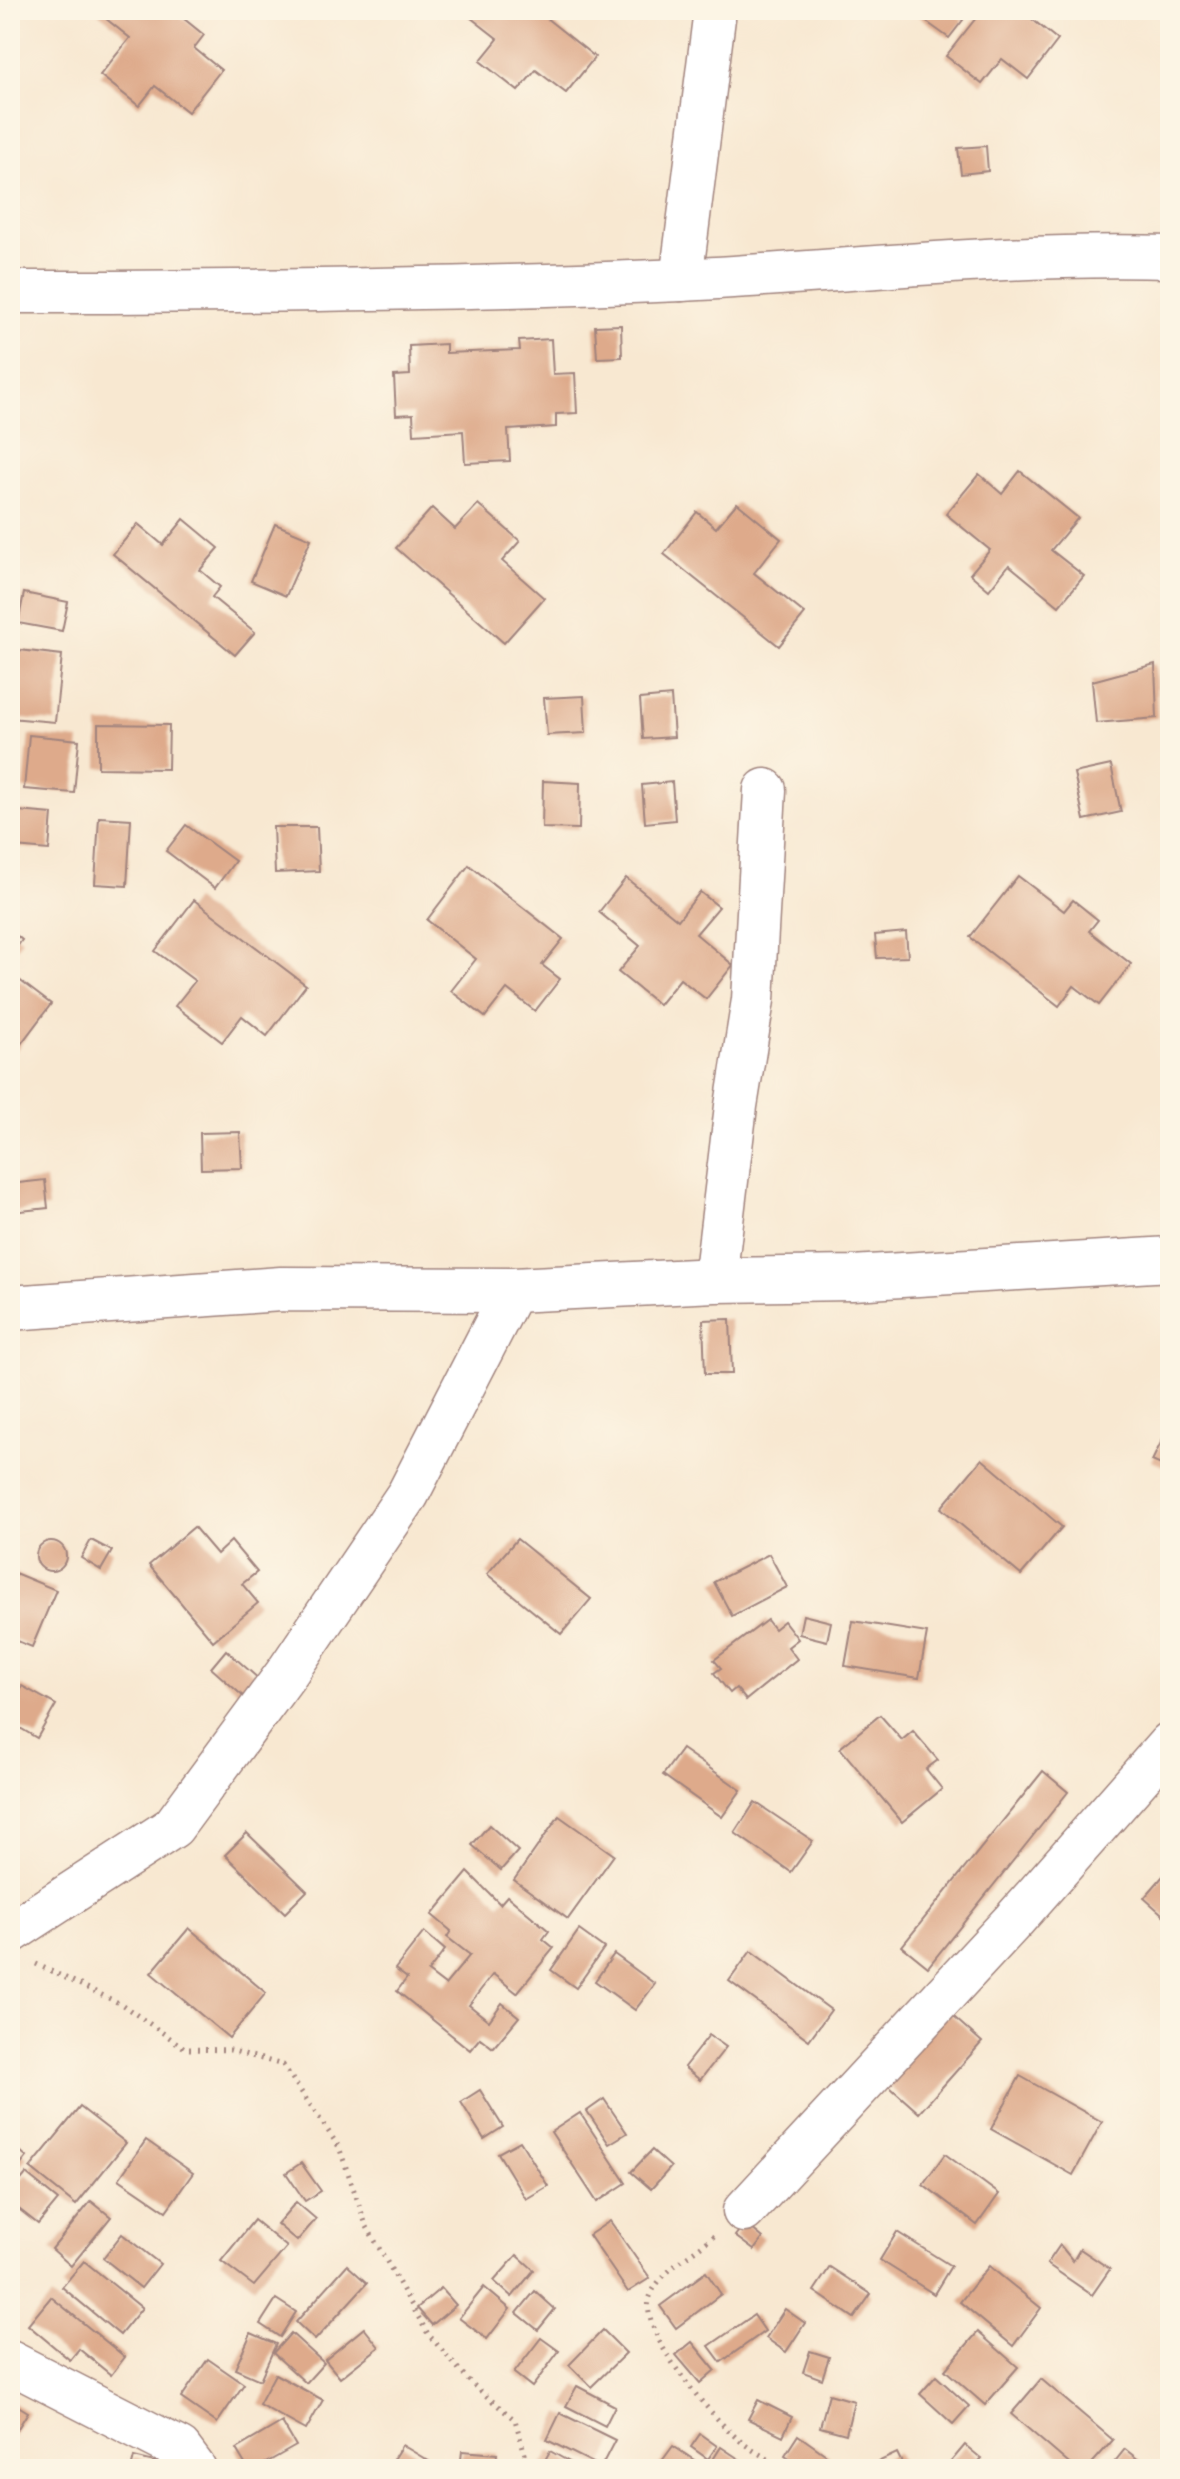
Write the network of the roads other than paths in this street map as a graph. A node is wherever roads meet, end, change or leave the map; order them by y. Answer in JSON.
{"nodes":[{"id":1,"x":715,"y":10,"type":"edge"},
{"id":2,"x":1170,"y":257,"type":"edge"},
{"id":3,"x":681,"y":280,"type":"junction"},
{"id":4,"x":10,"y":292,"type":"edge"},
{"id":5,"x":765,"y":790,"type":"dead end"},
{"id":6,"x":1170,"y":1259,"type":"edge"},
{"id":7,"x":715,"y":1280,"type":"junction"},
{"id":8,"x":513,"y":1290,"type":"junction"},
{"id":9,"x":10,"y":1308,"type":"edge"},
{"id":10,"x":1170,"y":1743,"type":"edge"},
{"id":11,"x":17,"y":1945,"type":"edge"},
{"id":12,"x":744,"y":2211,"type":"road end"},
{"id":13,"x":10,"y":2362,"type":"edge"},
{"id":14,"x":195,"y":2469,"type":"edge"}],
"edges":[{"from":1,"to":3,"type":"street"},
{"from":2,"to":3,"type":"street"},
{"from":3,"to":4,"type":"street"},
{"from":5,"to":7,"type":"street"},
{"from":6,"to":7,"type":"street"},
{"from":7,"to":8,"type":"street"},
{"from":8,"to":9,"type":"street"},
{"from":8,"to":11,"type":"street"},
{"from":10,"to":12,"type":"street"},
{"from":13,"to":14,"type":"street"}]}
